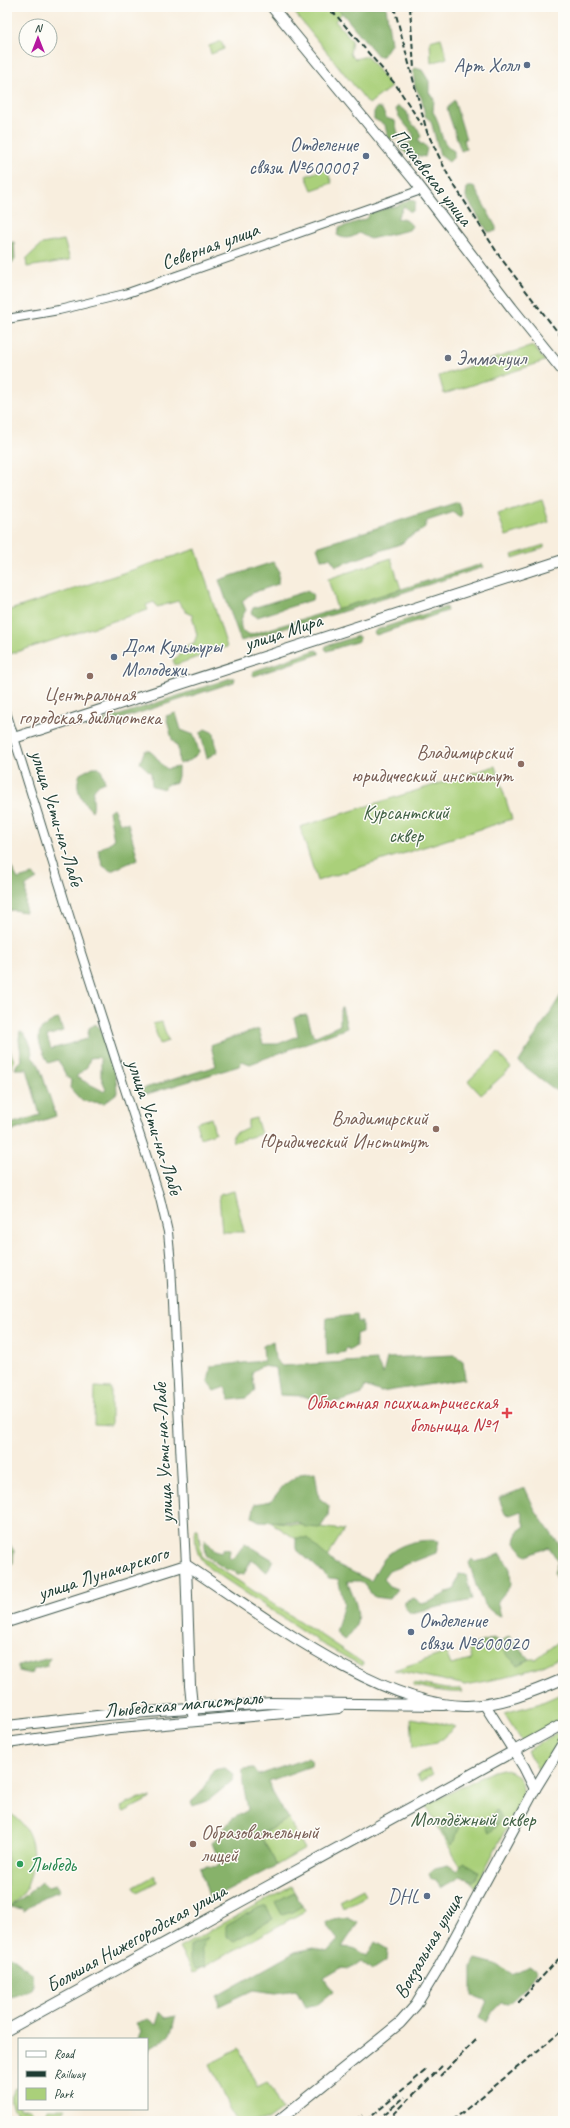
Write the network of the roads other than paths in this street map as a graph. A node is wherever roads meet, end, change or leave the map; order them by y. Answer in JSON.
{"nodes":[{"id":1,"x":272,"y":7,"type":"edge"},
{"id":2,"x":421,"y":190,"type":"junction"},
{"id":3,"x":7,"y":319,"type":"edge"},
{"id":4,"x":563,"y":371,"type":"edge"},
{"id":5,"x":563,"y":560,"type":"edge"},
{"id":6,"x":7,"y":715,"type":"edge"},
{"id":7,"x":9,"y":740,"type":"edge"},
{"id":8,"x":186,"y":1565,"type":"junction"},
{"id":9,"x":7,"y":1622,"type":"edge"},
{"id":10,"x":563,"y":1679,"type":"edge"},
{"id":11,"x":363,"y":1704,"type":"junction"},
{"id":12,"x":485,"y":1704,"type":"junction"},
{"id":13,"x":444,"y":1705,"type":"junction"},
{"id":14,"x":192,"y":1708,"type":"junction"},
{"id":15,"x":194,"y":1721,"type":"junction"},
{"id":16,"x":563,"y":1724,"type":"edge"},
{"id":17,"x":7,"y":1726,"type":"edge"},
{"id":18,"x":7,"y":1743,"type":"edge"},
{"id":19,"x":563,"y":1743,"type":"edge"},
{"id":20,"x":514,"y":1751,"type":"junction"},
{"id":21,"x":535,"y":1789,"type":"junction"},
{"id":22,"x":7,"y":2030,"type":"edge"},
{"id":23,"x":278,"y":2121,"type":"edge"}],
"edges":[{"from":1,"to":2,"type":"main road","name":"Почаевская улица"},
{"from":2,"to":3,"type":"street","name":"Северная улица"},
{"from":2,"to":4,"type":"main road","name":"Почаевская улица"},
{"from":5,"to":7,"type":"main road","name":"улица Мира"},
{"from":6,"to":7,"type":"street","name":"улица Усти-на-Лабе"},
{"from":7,"to":8,"type":"street","name":"улица Усти-на-Лабе"},
{"from":8,"to":9,"type":"main road","name":"улица Луначарского"},
{"from":8,"to":13,"type":"main road"},
{"from":8,"to":14,"type":"main road","name":"улица Усти-на-Лабе"},
{"from":10,"to":12,"type":"main road"},
{"from":11,"to":13,"type":"main road","name":"Лыбедская магистраль"},
{"from":11,"to":14,"type":"main road","name":"Лыбедская магистраль"},
{"from":11,"to":15,"type":"main road","name":"Лыбедская магистраль"},
{"from":12,"to":13,"type":"main road"},
{"from":12,"to":20,"type":"main road"},
{"from":14,"to":15,"type":"main road","name":"улица Усти-на-Лабе"},
{"from":14,"to":17,"type":"main road","name":"Лыбедская магистраль"},
{"from":15,"to":18,"type":"main road","name":"Лыбедская магистраль"},
{"from":16,"to":20,"type":"main road","name":"Большая Нижегородская улица"},
{"from":19,"to":21,"type":"main road","name":"Вокзальная улица"},
{"from":20,"to":21,"type":"main road"},
{"from":20,"to":22,"type":"main road","name":"Большая Нижегородская улица"},
{"from":21,"to":23,"type":"main road","name":"Вокзальная улица"}]}
